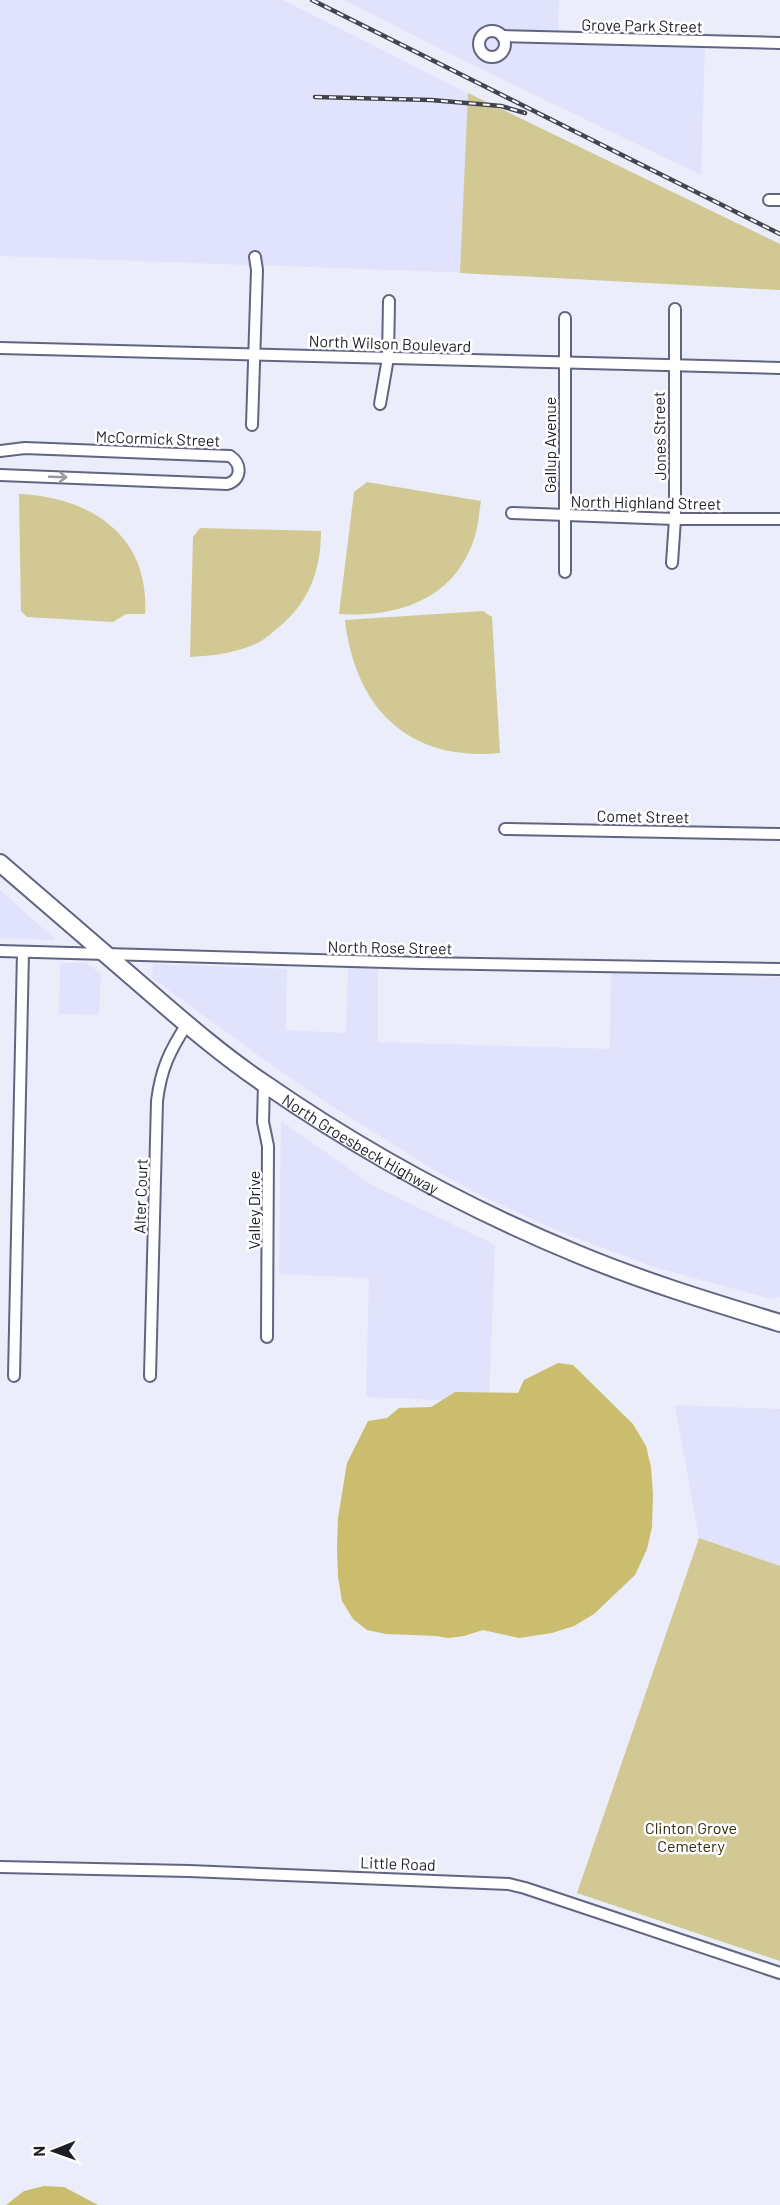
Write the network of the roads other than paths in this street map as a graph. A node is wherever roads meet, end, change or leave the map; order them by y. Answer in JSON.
{"nodes":[{"id":1,"x":502,"y":36,"type":"dead end"},
{"id":2,"x":780,"y":43,"type":"edge"},
{"id":3,"x":255,"y":257,"type":"dead end"},
{"id":4,"x":389,"y":301,"type":"dead end"},
{"id":5,"x":675,"y":309,"type":"dead end"},
{"id":6,"x":565,"y":318,"type":"dead end"},
{"id":7,"x":0,"y":348,"type":"edge"},
{"id":8,"x":254,"y":354,"type":"junction"},
{"id":9,"x":388,"y":358,"type":"junction"},
{"id":10,"x":564,"y":363,"type":"junction"},
{"id":11,"x":673,"y":366,"type":"junction"},
{"id":12,"x":780,"y":368,"type":"edge"},
{"id":13,"x":380,"y":404,"type":"dead end"},
{"id":14,"x":252,"y":425,"type":"dead end"},
{"id":15,"x":0,"y":451,"type":"edge"},
{"id":16,"x":0,"y":475,"type":"edge"},
{"id":17,"x":512,"y":513,"type":"dead end"},
{"id":18,"x":565,"y":516,"type":"junction"},
{"id":19,"x":675,"y":519,"type":"junction"},
{"id":20,"x":780,"y":519,"type":"edge"},
{"id":21,"x":672,"y":563,"type":"dead end"},
{"id":22,"x":565,"y":572,"type":"dead end"},
{"id":23,"x":505,"y":829,"type":"dead end"},
{"id":24,"x":780,"y":834,"type":"edge"},
{"id":25,"x":0,"y":863,"type":"edge"},
{"id":26,"x":0,"y":951,"type":"edge"},
{"id":27,"x":23,"y":952,"type":"junction"},
{"id":28,"x":106,"y":955,"type":"junction"},
{"id":29,"x":780,"y":969,"type":"edge"},
{"id":30,"x":187,"y":1024,"type":"junction"},
{"id":31,"x":264,"y":1084,"type":"junction"},
{"id":32,"x":780,"y":1323,"type":"edge"},
{"id":33,"x":267,"y":1337,"type":"dead end"},
{"id":34,"x":14,"y":1376,"type":"dead end"},
{"id":35,"x":150,"y":1376,"type":"dead end"},
{"id":36,"x":0,"y":1867,"type":"edge"},
{"id":37,"x":780,"y":1972,"type":"edge"}],
"edges":[{"from":1,"to":2,"type":"street","name":"Grove Park Street"},
{"from":3,"to":8,"type":"street"},
{"from":4,"to":9,"type":"street"},
{"from":5,"to":11,"type":"street","name":"Jones Street"},
{"from":6,"to":10,"type":"street","name":"Gallup Avenue"},
{"from":7,"to":8,"type":"street","name":"North Wilson Boulevard"},
{"from":8,"to":9,"type":"street","name":"North Wilson Boulevard"},
{"from":8,"to":14,"type":"street"},
{"from":9,"to":10,"type":"street","name":"North Wilson Boulevard"},
{"from":9,"to":13,"type":"street"},
{"from":10,"to":11,"type":"street","name":"North Wilson Boulevard"},
{"from":10,"to":18,"type":"street","name":"Gallup Avenue"},
{"from":11,"to":12,"type":"street","name":"North Wilson Boulevard"},
{"from":11,"to":19,"type":"street","name":"Jones Street"},
{"from":16,"to":15,"type":"street","name":"McCormick Street","one_way":true},
{"from":17,"to":18,"type":"street","name":"North Highland Street"},
{"from":18,"to":19,"type":"street","name":"North Highland Street"},
{"from":18,"to":22,"type":"street","name":"Gallup Avenue"},
{"from":19,"to":20,"type":"street","name":"North Highland Street"},
{"from":19,"to":21,"type":"street","name":"Jones Street"},
{"from":23,"to":24,"type":"street","name":"Comet Street"},
{"from":25,"to":28,"type":"main road","name":"North Groesbeck Highway"},
{"from":26,"to":27,"type":"street","name":"North Rose Street"},
{"from":27,"to":28,"type":"street","name":"North Rose Street"},
{"from":27,"to":34,"type":"street"},
{"from":28,"to":29,"type":"street","name":"North Rose Street"},
{"from":28,"to":30,"type":"main road","name":"North Groesbeck Highway"},
{"from":30,"to":31,"type":"main road","name":"North Groesbeck Highway"},
{"from":30,"to":35,"type":"street","name":"Alter Court"},
{"from":31,"to":32,"type":"main road","name":"North Groesbeck Highway"},
{"from":31,"to":33,"type":"street","name":"Valley Drive"},
{"from":36,"to":37,"type":"street","name":"Little Road"}]}
